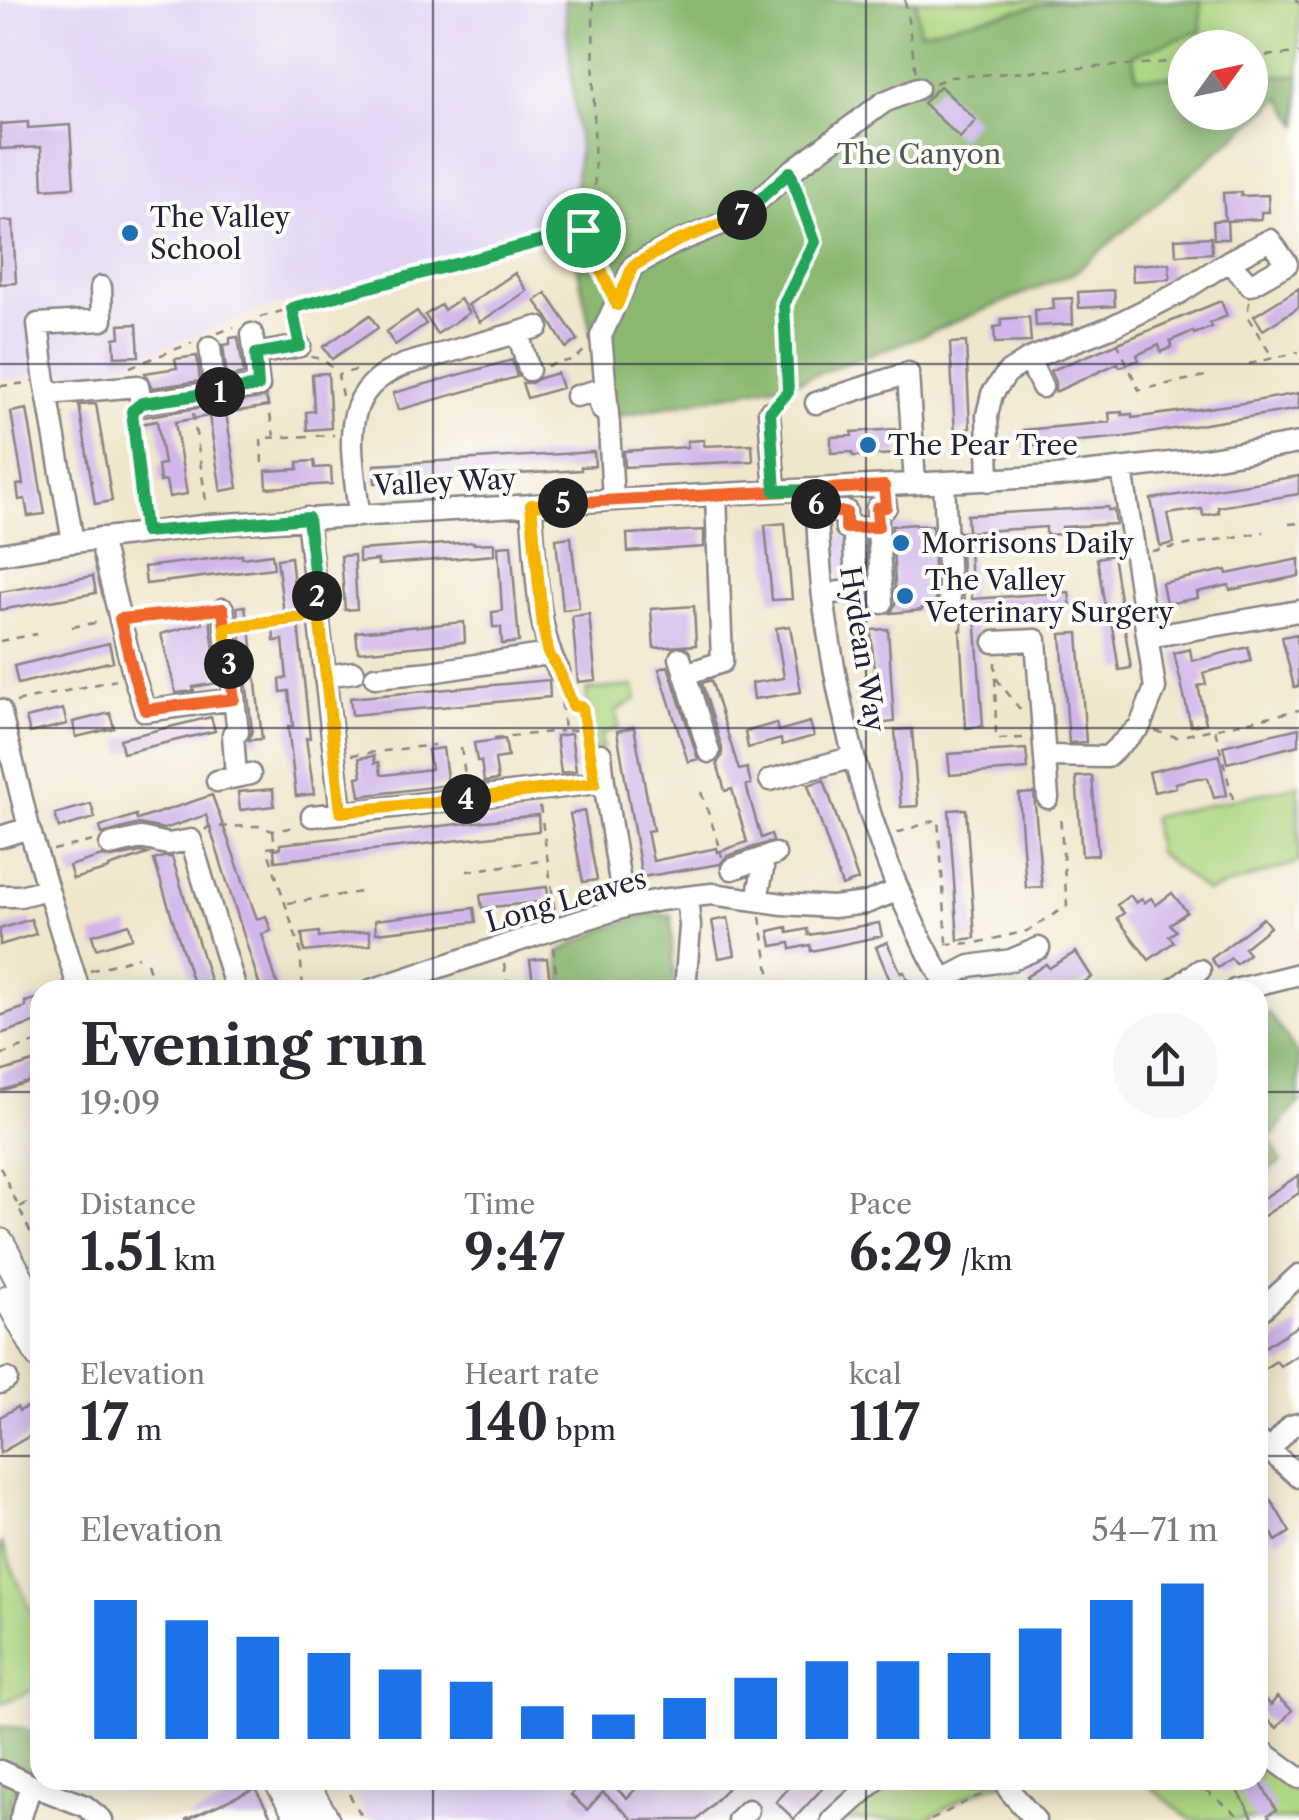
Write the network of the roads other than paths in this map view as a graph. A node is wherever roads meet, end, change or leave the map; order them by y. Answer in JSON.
{"nodes":[{"id":1,"x":918,"y":88,"type":"road end"},
{"id":2,"x":1229,"y":261,"type":"junction"},
{"id":3,"x":101,"y":287,"type":"dead end"},
{"id":4,"x":300,"y":346,"type":"road end"},
{"id":5,"x":210,"y":347,"type":"dead end"},
{"id":6,"x":1030,"y":359,"type":"junction"},
{"id":7,"x":530,"y":370,"type":"road end"},
{"id":8,"x":46,"y":384,"type":"junction"},
{"id":9,"x":1042,"y":387,"type":"dead end"},
{"id":10,"x":216,"y":392,"type":"junction"},
{"id":11,"x":576,"y":396,"type":"dead end"},
{"id":12,"x":816,"y":403,"type":"dead end"},
{"id":13,"x":770,"y":412,"type":"road end"},
{"id":14,"x":610,"y":426,"type":"junction"},
{"id":15,"x":1299,"y":443,"type":"edge"},
{"id":16,"x":1122,"y":469,"type":"junction"},
{"id":17,"x":990,"y":481,"type":"junction"},
{"id":18,"x":944,"y":482,"type":"junction"},
{"id":19,"x":915,"y":484,"type":"junction"},
{"id":20,"x":884,"y":486,"type":"junction"},
{"id":21,"x":815,"y":490,"type":"junction"},
{"id":22,"x":775,"y":491,"type":"junction"},
{"id":23,"x":716,"y":494,"type":"junction"},
{"id":24,"x":613,"y":500,"type":"junction"},
{"id":25,"x":531,"y":505,"type":"junction"},
{"id":26,"x":817,"y":512,"type":"junction"},
{"id":27,"x":359,"y":514,"type":"junction"},
{"id":28,"x":308,"y":518,"type":"junction"},
{"id":29,"x":878,"y":527,"type":"junction"},
{"id":30,"x":100,"y":538,"type":"junction"},
{"id":31,"x":854,"y":539,"type":"dead end"},
{"id":32,"x":73,"y":542,"type":"junction"},
{"id":33,"x":0,"y":554,"type":"edge"},
{"id":34,"x":823,"y":594,"type":"junction"},
{"id":35,"x":882,"y":603,"type":"dead end"},
{"id":36,"x":950,"y":606,"type":"dead end"},
{"id":37,"x":1299,"y":610,"type":"edge"},
{"id":38,"x":224,"y":618,"type":"road end"},
{"id":39,"x":1148,"y":637,"type":"junction"},
{"id":40,"x":994,"y":642,"type":"road end"},
{"id":41,"x":326,"y":676,"type":"junction"},
{"id":42,"x":234,"y":699,"type":"junction"},
{"id":43,"x":10,"y":706,"type":"edge"},
{"id":44,"x":1041,"y":744,"type":"junction"},
{"id":45,"x":595,"y":751,"type":"road end"},
{"id":46,"x":709,"y":752,"type":"dead end"},
{"id":47,"x":854,"y":757,"type":"junction"},
{"id":48,"x":234,"y":777,"type":"dead end"},
{"id":49,"x":770,"y":780,"type":"dead end"},
{"id":50,"x":604,"y":782,"type":"junction"},
{"id":51,"x":1048,"y":798,"type":"road end"},
{"id":52,"x":341,"y":812,"type":"junction"},
{"id":53,"x":312,"y":816,"type":"road end"},
{"id":54,"x":29,"y":828,"type":"junction"},
{"id":55,"x":0,"y":837,"type":"edge"},
{"id":56,"x":102,"y":843,"type":"road end"},
{"id":57,"x":727,"y":865,"type":"road end"},
{"id":58,"x":47,"y":889,"type":"junction"},
{"id":59,"x":899,"y":890,"type":"junction"},
{"id":60,"x":0,"y":896,"type":"edge"},
{"id":61,"x":687,"y":897,"type":"junction"},
{"id":62,"x":758,"y":899,"type":"junction"},
{"id":63,"x":628,"y":906,"type":"junction"},
{"id":64,"x":1039,"y":948,"type":"dead end"},
{"id":65,"x":1200,"y":970,"type":"dead end"},
{"id":66,"x":1299,"y":974,"type":"edge"},
{"id":67,"x":76,"y":980,"type":"edge"},
{"id":68,"x":233,"y":980,"type":"edge"},
{"id":69,"x":401,"y":980,"type":"edge"},
{"id":70,"x":686,"y":980,"type":"edge"},
{"id":71,"x":945,"y":980,"type":"edge"},
{"id":72,"x":952,"y":980,"type":"edge"},
{"id":73,"x":1186,"y":980,"type":"edge"},
{"id":74,"x":1268,"y":982,"type":"edge"},
{"id":75,"x":0,"y":1243,"type":"edge"},
{"id":76,"x":1299,"y":1274,"type":"edge"},
{"id":77,"x":0,"y":1282,"type":"edge"},
{"id":78,"x":30,"y":1298,"type":"edge"},
{"id":79,"x":1268,"y":1303,"type":"edge"},
{"id":80,"x":30,"y":1336,"type":"edge"},
{"id":81,"x":1299,"y":1424,"type":"edge"},
{"id":82,"x":1268,"y":1442,"type":"edge"},
{"id":83,"x":1268,"y":1450,"type":"edge"},
{"id":84,"x":1299,"y":1477,"type":"edge"},
{"id":85,"x":1268,"y":1755,"type":"edge"},
{"id":86,"x":0,"y":1770,"type":"edge"},
{"id":87,"x":1299,"y":1778,"type":"edge"},
{"id":88,"x":30,"y":1784,"type":"edge"},
{"id":89,"x":30,"y":1790,"type":"edge"},
{"id":90,"x":45,"y":1790,"type":"edge"},
{"id":91,"x":284,"y":1790,"type":"edge"},
{"id":92,"x":308,"y":1790,"type":"edge"},
{"id":93,"x":865,"y":1790,"type":"edge"},
{"id":94,"x":1010,"y":1790,"type":"edge"},
{"id":95,"x":20,"y":1820,"type":"edge"},
{"id":96,"x":102,"y":1820,"type":"edge"},
{"id":97,"x":302,"y":1820,"type":"edge"},
{"id":98,"x":326,"y":1820,"type":"edge"},
{"id":99,"x":832,"y":1820,"type":"edge"},
{"id":100,"x":1035,"y":1820,"type":"edge"}],
"edges":[{"from":1,"to":14,"type":"street"},
{"from":2,"to":2,"type":"street"},
{"from":2,"to":6,"type":"street"},
{"from":3,"to":8,"type":"street"},
{"from":4,"to":10,"type":"street"},
{"from":5,"to":10,"type":"street"},
{"from":6,"to":9,"type":"street"},
{"from":6,"to":17,"type":"street"},
{"from":7,"to":27,"type":"street"},
{"from":8,"to":10,"type":"street"},
{"from":8,"to":32,"type":"street"},
{"from":11,"to":14,"type":"street"},
{"from":12,"to":19,"type":"street"},
{"from":13,"to":22,"type":"street"},
{"from":14,"to":24,"type":"street"},
{"from":15,"to":16,"type":"street","name":"Valley Way"},
{"from":16,"to":17,"type":"street","name":"Valley Way"},
{"from":16,"to":39,"type":"street"},
{"from":17,"to":18,"type":"street","name":"Valley Way"},
{"from":18,"to":19,"type":"street","name":"Valley Way"},
{"from":18,"to":36,"type":"street"},
{"from":19,"to":20,"type":"street","name":"Valley Way"},
{"from":20,"to":21,"type":"street","name":"Valley Way"},
{"from":20,"to":29,"type":"street"},
{"from":21,"to":22,"type":"street","name":"Valley Way"},
{"from":21,"to":26,"type":"street","name":"Hydean Way"},
{"from":22,"to":23,"type":"street","name":"Valley Way"},
{"from":23,"to":24,"type":"street","name":"Valley Way"},
{"from":23,"to":46,"type":"street"},
{"from":24,"to":25,"type":"street","name":"Valley Way"},
{"from":25,"to":27,"type":"street","name":"Valley Way"},
{"from":25,"to":41,"type":"street"},
{"from":26,"to":29,"type":"street"},
{"from":26,"to":34,"type":"street","name":"Hydean Way"},
{"from":27,"to":28,"type":"street","name":"Valley Way"},
{"from":28,"to":30,"type":"street","name":"Valley Way"},
{"from":28,"to":41,"type":"street"},
{"from":29,"to":35,"type":"street"},
{"from":30,"to":32,"type":"street","name":"Valley Way"},
{"from":30,"to":42,"type":"street"},
{"from":31,"to":34,"type":"street"},
{"from":32,"to":33,"type":"street","name":"Valley Way"},
{"from":34,"to":47,"type":"street","name":"Hydean Way"},
{"from":37,"to":39,"type":"street"},
{"from":38,"to":42,"type":"street"},
{"from":39,"to":44,"type":"street"},
{"from":40,"to":44,"type":"street"},
{"from":41,"to":52,"type":"street"},
{"from":42,"to":48,"type":"street"},
{"from":43,"to":54,"type":"street"},
{"from":44,"to":51,"type":"street"},
{"from":45,"to":50,"type":"street"},
{"from":47,"to":49,"type":"street","name":"Hydean Way"},
{"from":47,"to":59,"type":"street","name":"Hydean Way"},
{"from":50,"to":52,"type":"street"},
{"from":50,"to":63,"type":"street"},
{"from":52,"to":53,"type":"street"},
{"from":54,"to":55,"type":"street"},
{"from":54,"to":58,"type":"street"},
{"from":56,"to":68,"type":"street"},
{"from":57,"to":62,"type":"street"},
{"from":58,"to":60,"type":"street"},
{"from":58,"to":67,"type":"street"},
{"from":59,"to":62,"type":"street","name":"Long Leaves"},
{"from":59,"to":71,"type":"street","name":"Hydean Way"},
{"from":61,"to":62,"type":"street","name":"Long Leaves"},
{"from":61,"to":63,"type":"street","name":"Long Leaves"},
{"from":61,"to":70,"type":"street"},
{"from":63,"to":69,"type":"street","name":"Long Leaves"},
{"from":64,"to":72,"type":"street"},
{"from":65,"to":73,"type":"street"},
{"from":66,"to":74,"type":"street"},
{"from":75,"to":78,"type":"highway"},
{"from":76,"to":79,"type":"street"},
{"from":77,"to":80,"type":"highway"},
{"from":81,"to":82,"type":"street"},
{"from":83,"to":84,"type":"street"},
{"from":85,"to":87,"type":"street"},
{"from":86,"to":88,"type":"street"},
{"from":89,"to":95,"type":"street"},
{"from":90,"to":96,"type":"street"},
{"from":91,"to":97,"type":"highway"},
{"from":92,"to":98,"type":"highway"},
{"from":93,"to":99,"type":"street"},
{"from":94,"to":100,"type":"street"}]}
